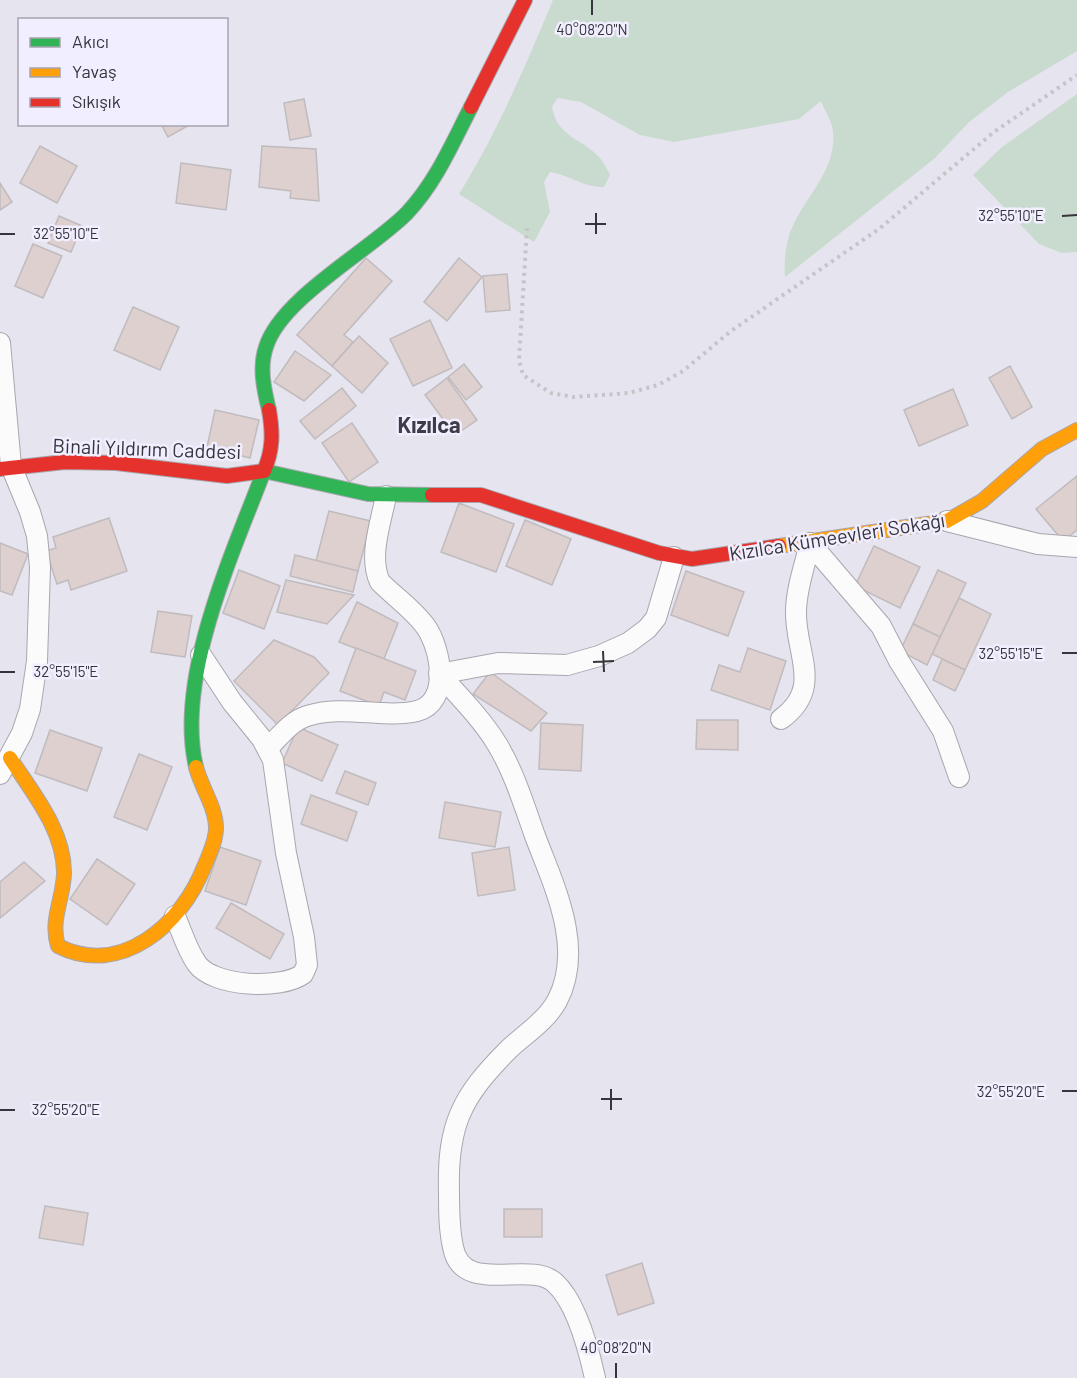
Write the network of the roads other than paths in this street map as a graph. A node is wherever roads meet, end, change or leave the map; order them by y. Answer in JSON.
{"nodes":[{"id":1,"x":525,"y":0,"type":"edge"},
{"id":2,"x":0,"y":343,"type":"edge"},
{"id":3,"x":1077,"y":419,"type":"edge"},
{"id":4,"x":1077,"y":430,"type":"edge"},
{"id":5,"x":1052,"y":440,"type":"junction"},
{"id":6,"x":6,"y":468,"type":"edge"},
{"id":7,"x":264,"y":471,"type":"junction"},
{"id":8,"x":386,"y":496,"type":"junction"},
{"id":9,"x":947,"y":521,"type":"junction"},
{"id":10,"x":810,"y":543,"type":"junction"},
{"id":11,"x":1077,"y":547,"type":"edge"},
{"id":12,"x":674,"y":557,"type":"junction"},
{"id":13,"x":201,"y":655,"type":"junction"},
{"id":14,"x":440,"y":674,"type":"junction"},
{"id":15,"x":781,"y":719,"type":"dead end"},
{"id":16,"x":268,"y":748,"type":"junction"},
{"id":17,"x":5,"y":766,"type":"edge"},
{"id":18,"x":959,"y":777,"type":"dead end"},
{"id":19,"x":176,"y":916,"type":"junction"},
{"id":20,"x":595,"y":1378,"type":"edge"}],
"edges":[{"from":1,"to":7,"type":"street","name":"Binali Yıldırım Caddesi"},
{"from":2,"to":6,"type":"street"},
{"from":3,"to":5,"type":"street"},
{"from":4,"to":5,"type":"street","name":"Kızılca Kümeevleri Sokağı"},
{"from":5,"to":9,"type":"street","name":"Kızılca Kümeevleri Sokağı"},
{"from":6,"to":7,"type":"street","name":"Binali Yıldırım Caddesi"},
{"from":6,"to":17,"type":"street"},
{"from":7,"to":8,"type":"street","name":"Kızılca Kümeevleri Sokağı"},
{"from":7,"to":13,"type":"street"},
{"from":8,"to":12,"type":"street","name":"Kızılca Kümeevleri Sokağı"},
{"from":8,"to":14,"type":"street"},
{"from":9,"to":10,"type":"street","name":"Kızılca Kümeevleri Sokağı"},
{"from":9,"to":11,"type":"street"},
{"from":10,"to":12,"type":"street","name":"Kızılca Kümeevleri Sokağı"},
{"from":10,"to":15,"type":"street"},
{"from":10,"to":18,"type":"street"},
{"from":12,"to":14,"type":"street"},
{"from":13,"to":16,"type":"street"},
{"from":13,"to":19,"type":"street"},
{"from":14,"to":16,"type":"street"},
{"from":14,"to":20,"type":"street"},
{"from":16,"to":19,"type":"street"},
{"from":17,"to":19,"type":"street"}]}
